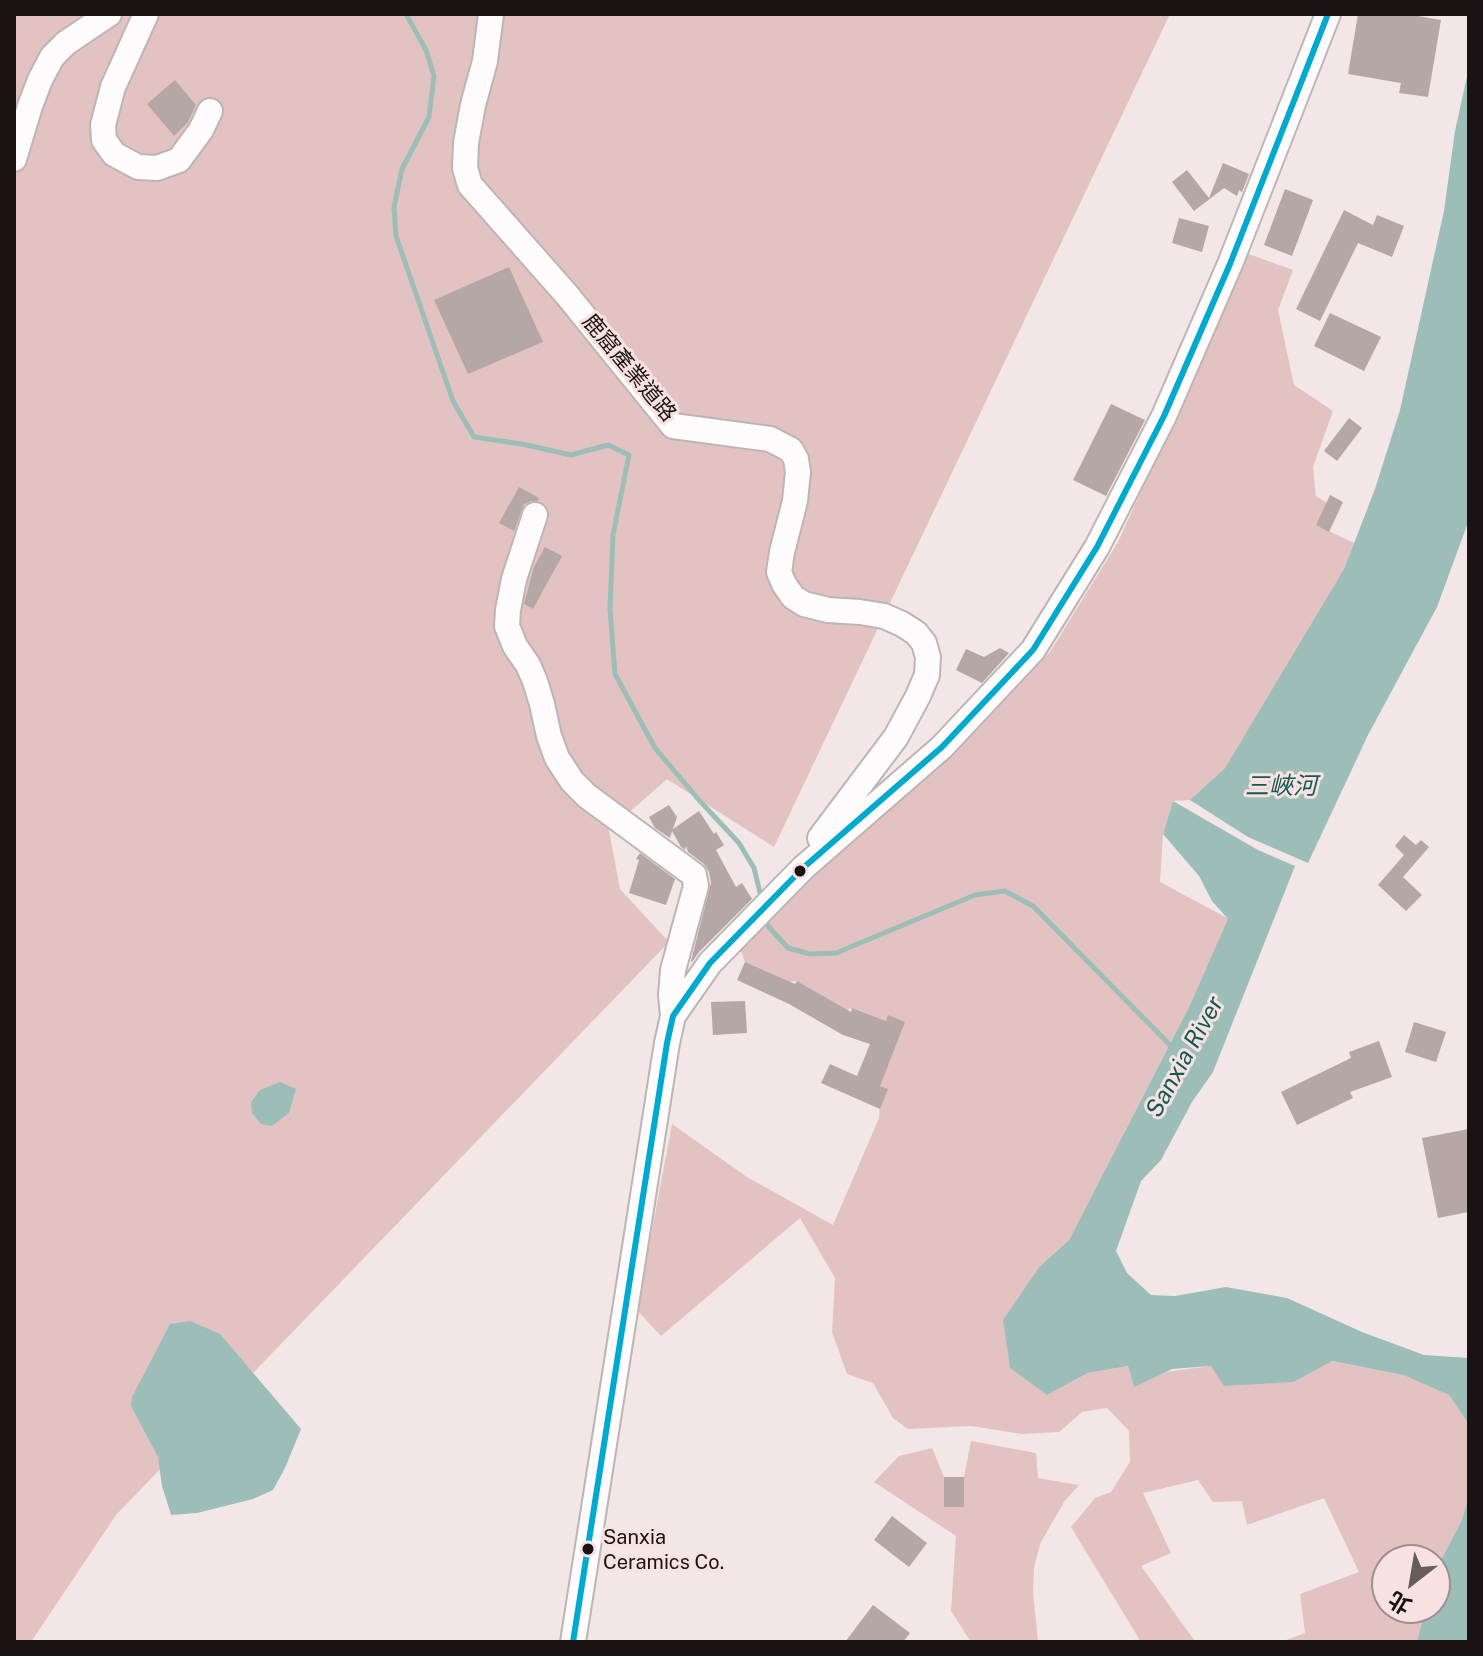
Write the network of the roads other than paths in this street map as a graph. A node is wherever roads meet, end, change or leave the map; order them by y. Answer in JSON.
{"nodes":[{"id":1,"x":109,"y":14,"type":"edge"},
{"id":2,"x":146,"y":14,"type":"edge"},
{"id":3,"x":491,"y":14,"type":"edge"},
{"id":4,"x":1328,"y":14,"type":"edge"},
{"id":5,"x":210,"y":111,"type":"dead end"},
{"id":6,"x":14,"y":159,"type":"edge"},
{"id":7,"x":535,"y":515,"type":"dead end"},
{"id":8,"x":803,"y":868,"type":"junction"},
{"id":9,"x":673,"y":1016,"type":"junction"},
{"id":10,"x":573,"y":1642,"type":"edge"}],
"edges":[{"from":1,"to":6,"type":"street"},
{"from":2,"to":5,"type":"street"},
{"from":3,"to":8,"type":"street","name":"鹿窟產業道路"},
{"from":4,"to":8,"type":"street"},
{"from":7,"to":9,"type":"street"},
{"from":8,"to":9,"type":"street"},
{"from":9,"to":10,"type":"street"}]}
